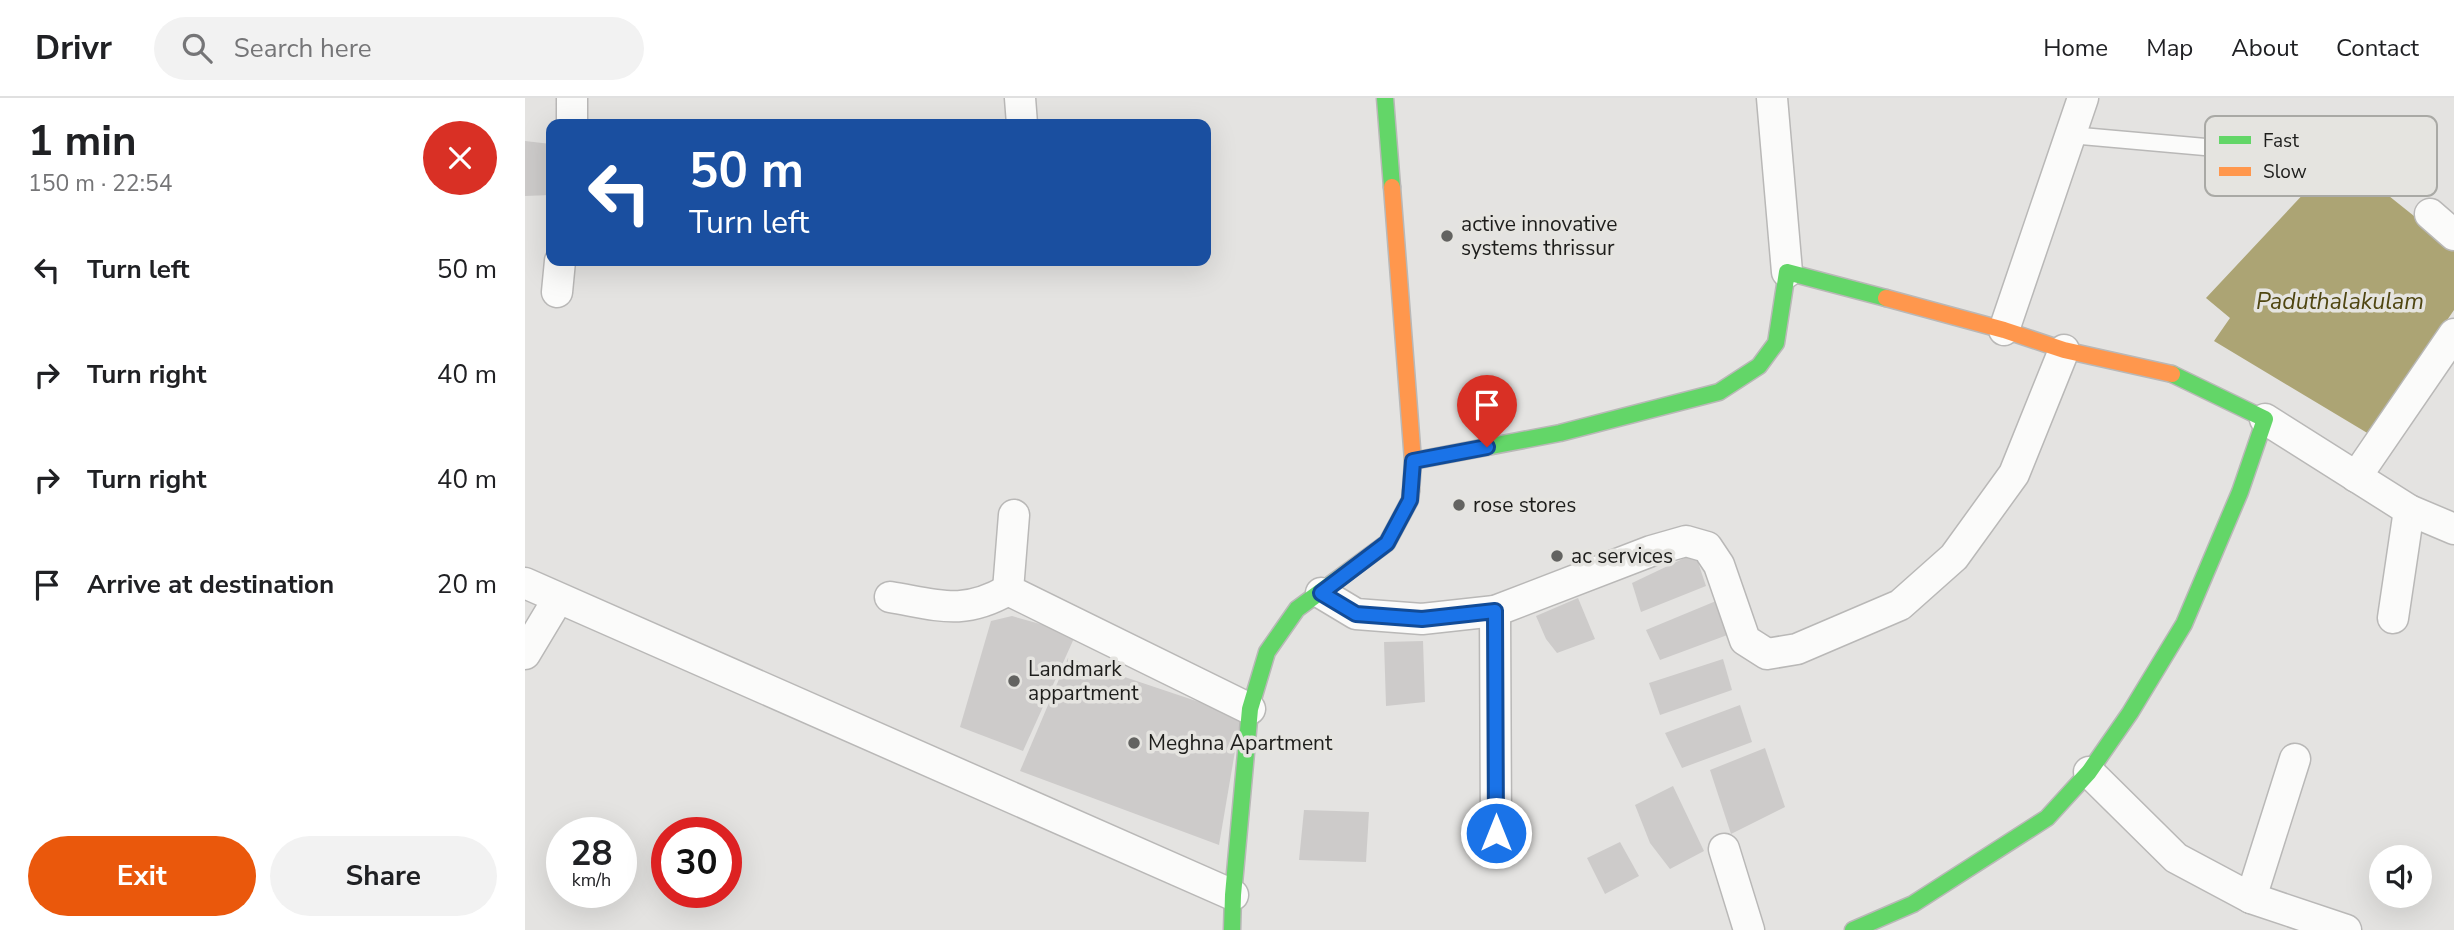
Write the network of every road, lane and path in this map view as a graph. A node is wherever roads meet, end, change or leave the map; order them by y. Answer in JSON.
{"nodes":[{"id":1,"x":572,"y":98,"type":"edge"},
{"id":2,"x":1020,"y":98,"type":"edge"},
{"id":3,"x":1385,"y":98,"type":"edge"},
{"id":4,"x":1772,"y":98,"type":"edge"},
{"id":5,"x":2083,"y":98,"type":"edge"},
{"id":6,"x":572,"y":119,"type":"edge"},
{"id":7,"x":1022,"y":119,"type":"edge"},
{"id":8,"x":2070,"y":135,"type":"junction"},
{"id":9,"x":2205,"y":147,"type":"edge"},
{"id":10,"x":2430,"y":214,"type":"dead end"},
{"id":11,"x":2454,"y":235,"type":"edge"},
{"id":12,"x":559,"y":266,"type":"edge"},
{"id":13,"x":1787,"y":272,"type":"junction"},
{"id":14,"x":557,"y":292,"type":"dead end"},
{"id":15,"x":2004,"y":330,"type":"junction"},
{"id":16,"x":2454,"y":334,"type":"edge"},
{"id":17,"x":2064,"y":350,"type":"junction"},
{"id":18,"x":2265,"y":419,"type":"junction"},
{"id":19,"x":1413,"y":461,"type":"junction"},
{"id":20,"x":2356,"y":477,"type":"junction"},
{"id":21,"x":2409,"y":510,"type":"junction"},
{"id":22,"x":1014,"y":515,"type":"dead end"},
{"id":23,"x":2454,"y":529,"type":"edge"},
{"id":24,"x":525,"y":583,"type":"edge"},
{"id":25,"x":1008,"y":590,"type":"junction"},
{"id":26,"x":1321,"y":593,"type":"junction"},
{"id":27,"x":890,"y":597,"type":"dead end"},
{"id":28,"x":558,"y":599,"type":"junction"},
{"id":29,"x":1495,"y":611,"type":"junction"},
{"id":30,"x":2393,"y":618,"type":"dead end"},
{"id":31,"x":525,"y":654,"type":"edge"},
{"id":32,"x":1250,"y":709,"type":"junction"},
{"id":33,"x":2295,"y":759,"type":"dead end"},
{"id":34,"x":2089,"y":772,"type":"junction"},
{"id":35,"x":1496,"y":833,"type":"dead end"},
{"id":36,"x":1724,"y":849,"type":"dead end"},
{"id":37,"x":1233,"y":895,"type":"junction"},
{"id":38,"x":2251,"y":898,"type":"junction"},
{"id":39,"x":1232,"y":930,"type":"edge"},
{"id":40,"x":1749,"y":930,"type":"edge"},
{"id":41,"x":1853,"y":930,"type":"edge"},
{"id":42,"x":2346,"y":930,"type":"edge"}],
"edges":[{"from":1,"to":6,"type":"street"},
{"from":2,"to":7,"type":"street"},
{"from":3,"to":19,"type":"street"},
{"from":4,"to":13,"type":"street"},
{"from":5,"to":8,"type":"street"},
{"from":8,"to":9,"type":"lane"},
{"from":8,"to":15,"type":"street"},
{"from":10,"to":11,"type":"street"},
{"from":12,"to":14,"type":"street"},
{"from":13,"to":15,"type":"street"},
{"from":13,"to":19,"type":"street"},
{"from":15,"to":17,"type":"street"},
{"from":16,"to":20,"type":"street"},
{"from":17,"to":18,"type":"street"},
{"from":17,"to":29,"type":"street"},
{"from":18,"to":20,"type":"street"},
{"from":18,"to":34,"type":"street"},
{"from":19,"to":26,"type":"street"},
{"from":20,"to":21,"type":"street"},
{"from":21,"to":23,"type":"street"},
{"from":21,"to":30,"type":"street"},
{"from":22,"to":25,"type":"street"},
{"from":24,"to":28,"type":"street"},
{"from":25,"to":27,"type":"street"},
{"from":25,"to":32,"type":"street"},
{"from":26,"to":29,"type":"street"},
{"from":26,"to":32,"type":"street"},
{"from":28,"to":31,"type":"street"},
{"from":28,"to":37,"type":"street"},
{"from":29,"to":35,"type":"street"},
{"from":32,"to":37,"type":"street"},
{"from":33,"to":38,"type":"street"},
{"from":34,"to":38,"type":"street"},
{"from":34,"to":41,"type":"street"},
{"from":36,"to":40,"type":"street"},
{"from":37,"to":39,"type":"street"},
{"from":38,"to":42,"type":"street"}]}
